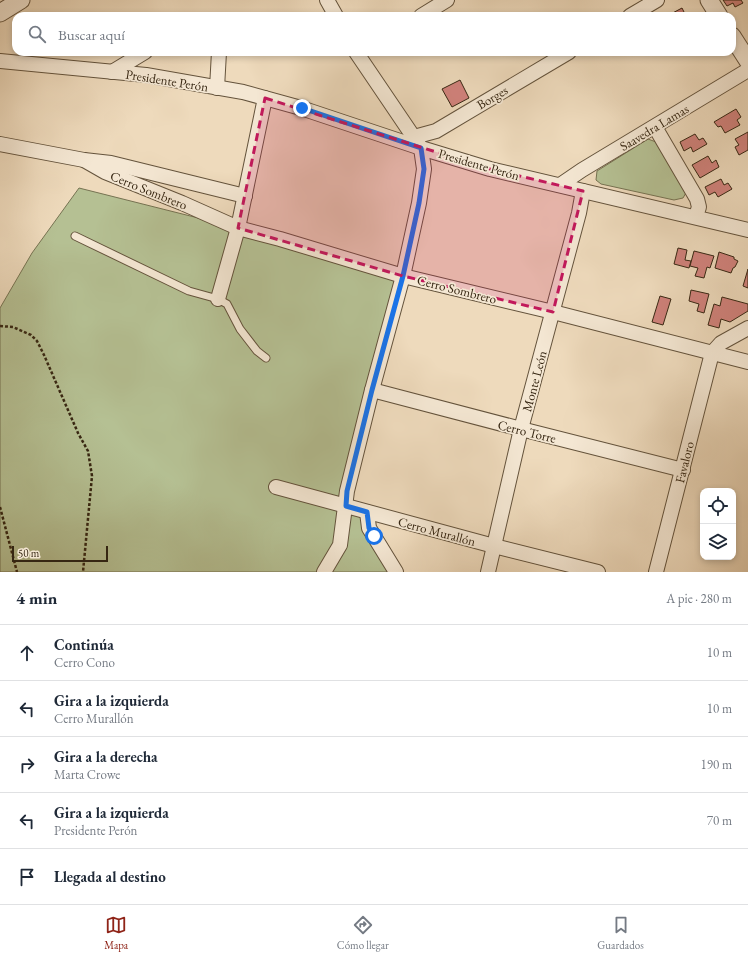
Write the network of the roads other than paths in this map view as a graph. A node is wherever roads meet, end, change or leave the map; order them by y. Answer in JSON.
{"nodes":[{"id":1,"x":22,"y":0,"type":"edge"},
{"id":2,"x":327,"y":0,"type":"edge"},
{"id":3,"x":447,"y":0,"type":"edge"},
{"id":4,"x":657,"y":0,"type":"edge"},
{"id":5,"x":709,"y":0,"type":"edge"},
{"id":6,"x":334,"y":12,"type":"edge"},
{"id":7,"x":428,"y":12,"type":"edge"},
{"id":8,"x":637,"y":12,"type":"edge"},
{"id":9,"x":716,"y":12,"type":"edge"},
{"id":10,"x":0,"y":13,"type":"edge"},
{"id":11,"x":736,"y":42,"type":"edge"},
{"id":12,"x":138,"y":56,"type":"edge"},
{"id":13,"x":219,"y":56,"type":"edge"},
{"id":14,"x":360,"y":56,"type":"edge"},
{"id":15,"x":562,"y":56,"type":"edge"},
{"id":16,"x":0,"y":61,"type":"edge"},
{"id":17,"x":748,"y":62,"type":"edge"},
{"id":18,"x":748,"y":70,"type":"edge"},
{"id":19,"x":112,"y":72,"type":"junction"},
{"id":20,"x":217,"y":88,"type":"junction"},
{"id":21,"x":265,"y":98,"type":"junction"},
{"id":22,"x":655,"y":127,"type":"junction"},
{"id":23,"x":417,"y":142,"type":"junction"},
{"id":24,"x":0,"y":144,"type":"edge"},
{"id":25,"x":84,"y":160,"type":"junction"},
{"id":26,"x":560,"y":185,"type":"junction"},
{"id":27,"x":584,"y":191,"type":"junction"},
{"id":28,"x":245,"y":196,"type":"junction"},
{"id":29,"x":696,"y":216,"type":"junction"},
{"id":30,"x":238,"y":228,"type":"junction"},
{"id":31,"x":748,"y":230,"type":"edge"},
{"id":32,"x":75,"y":236,"type":"dead end"},
{"id":33,"x":403,"y":276,"type":"junction"},
{"id":34,"x":218,"y":299,"type":"junction"},
{"id":35,"x":553,"y":312,"type":"junction"},
{"id":36,"x":748,"y":328,"type":"edge"},
{"id":37,"x":712,"y":353,"type":"junction"},
{"id":38,"x":266,"y":358,"type":"dead end"},
{"id":39,"x":748,"y":362,"type":"edge"},
{"id":40,"x":372,"y":390,"type":"junction"},
{"id":41,"x":521,"y":429,"type":"junction"},
{"id":42,"x":683,"y":470,"type":"junction"},
{"id":43,"x":276,"y":487,"type":"dead end"},
{"id":44,"x":346,"y":506,"type":"junction"},
{"id":45,"x":367,"y":512,"type":"junction"},
{"id":46,"x":494,"y":546,"type":"junction"},
{"id":47,"x":324,"y":572,"type":"edge"},
{"id":48,"x":396,"y":572,"type":"edge"},
{"id":49,"x":488,"y":572,"type":"edge"},
{"id":50,"x":598,"y":572,"type":"edge"},
{"id":51,"x":656,"y":572,"type":"edge"}],
"edges":[{"from":1,"to":10,"type":"street"},
{"from":2,"to":6,"type":"street"},
{"from":3,"to":7,"type":"street"},
{"from":4,"to":8,"type":"street"},
{"from":5,"to":9,"type":"street"},
{"from":11,"to":17,"type":"street"},
{"from":12,"to":19,"type":"street"},
{"from":13,"to":20,"type":"street"},
{"from":14,"to":23,"type":"street"},
{"from":15,"to":23,"type":"street","name":"Borges"},
{"from":16,"to":19,"type":"street","name":"Presidente Perón"},
{"from":18,"to":22,"type":"street","name":"Saavedra Lamas"},
{"from":19,"to":20,"type":"street","name":"Presidente Perón"},
{"from":20,"to":21,"type":"street","name":"Presidente Perón"},
{"from":21,"to":23,"type":"street","name":"Presidente Perón"},
{"from":21,"to":28,"type":"street"},
{"from":22,"to":26,"type":"street","name":"Saavedra Lamas"},
{"from":22,"to":29,"type":"street"},
{"from":23,"to":26,"type":"street","name":"Presidente Perón"},
{"from":23,"to":33,"type":"street"},
{"from":24,"to":25,"type":"street","name":"Cerro Sombrero"},
{"from":25,"to":28,"type":"street","name":"Cerro Sombrero"},
{"from":25,"to":30,"type":"street","name":"Cerro Sombrero"},
{"from":26,"to":27,"type":"street","name":"Presidente Perón"},
{"from":27,"to":29,"type":"street","name":"Presidente Perón"},
{"from":27,"to":35,"type":"street","name":"Monte León"},
{"from":28,"to":30,"type":"street"},
{"from":29,"to":31,"type":"street","name":"Presidente Perón"},
{"from":30,"to":33,"type":"street","name":"Cerro Sombrero"},
{"from":30,"to":34,"type":"street"},
{"from":32,"to":34,"type":"lane"},
{"from":33,"to":35,"type":"street","name":"Cerro Sombrero"},
{"from":33,"to":40,"type":"street"},
{"from":34,"to":38,"type":"lane"},
{"from":35,"to":37,"type":"street","name":"Cerro Sombrero"},
{"from":35,"to":41,"type":"street","name":"Monte León"},
{"from":36,"to":37,"type":"street"},
{"from":37,"to":39,"type":"street","name":"Cerro Sombrero"},
{"from":37,"to":42,"type":"street","name":"Favaloro"},
{"from":40,"to":41,"type":"street","name":"Cerro Torre"},
{"from":40,"to":44,"type":"street"},
{"from":41,"to":42,"type":"street","name":"Cerro Torre"},
{"from":41,"to":46,"type":"street","name":"Monte León"},
{"from":42,"to":51,"type":"street","name":"Favaloro"},
{"from":43,"to":44,"type":"street","name":"Cerro Murallón"},
{"from":44,"to":45,"type":"street","name":"Cerro Murallón"},
{"from":44,"to":47,"type":"street"},
{"from":45,"to":46,"type":"street","name":"Cerro Murallón"},
{"from":45,"to":48,"type":"street"},
{"from":46,"to":49,"type":"street","name":"Monte León"},
{"from":46,"to":50,"type":"street","name":"Cerro Murallón"}]}
